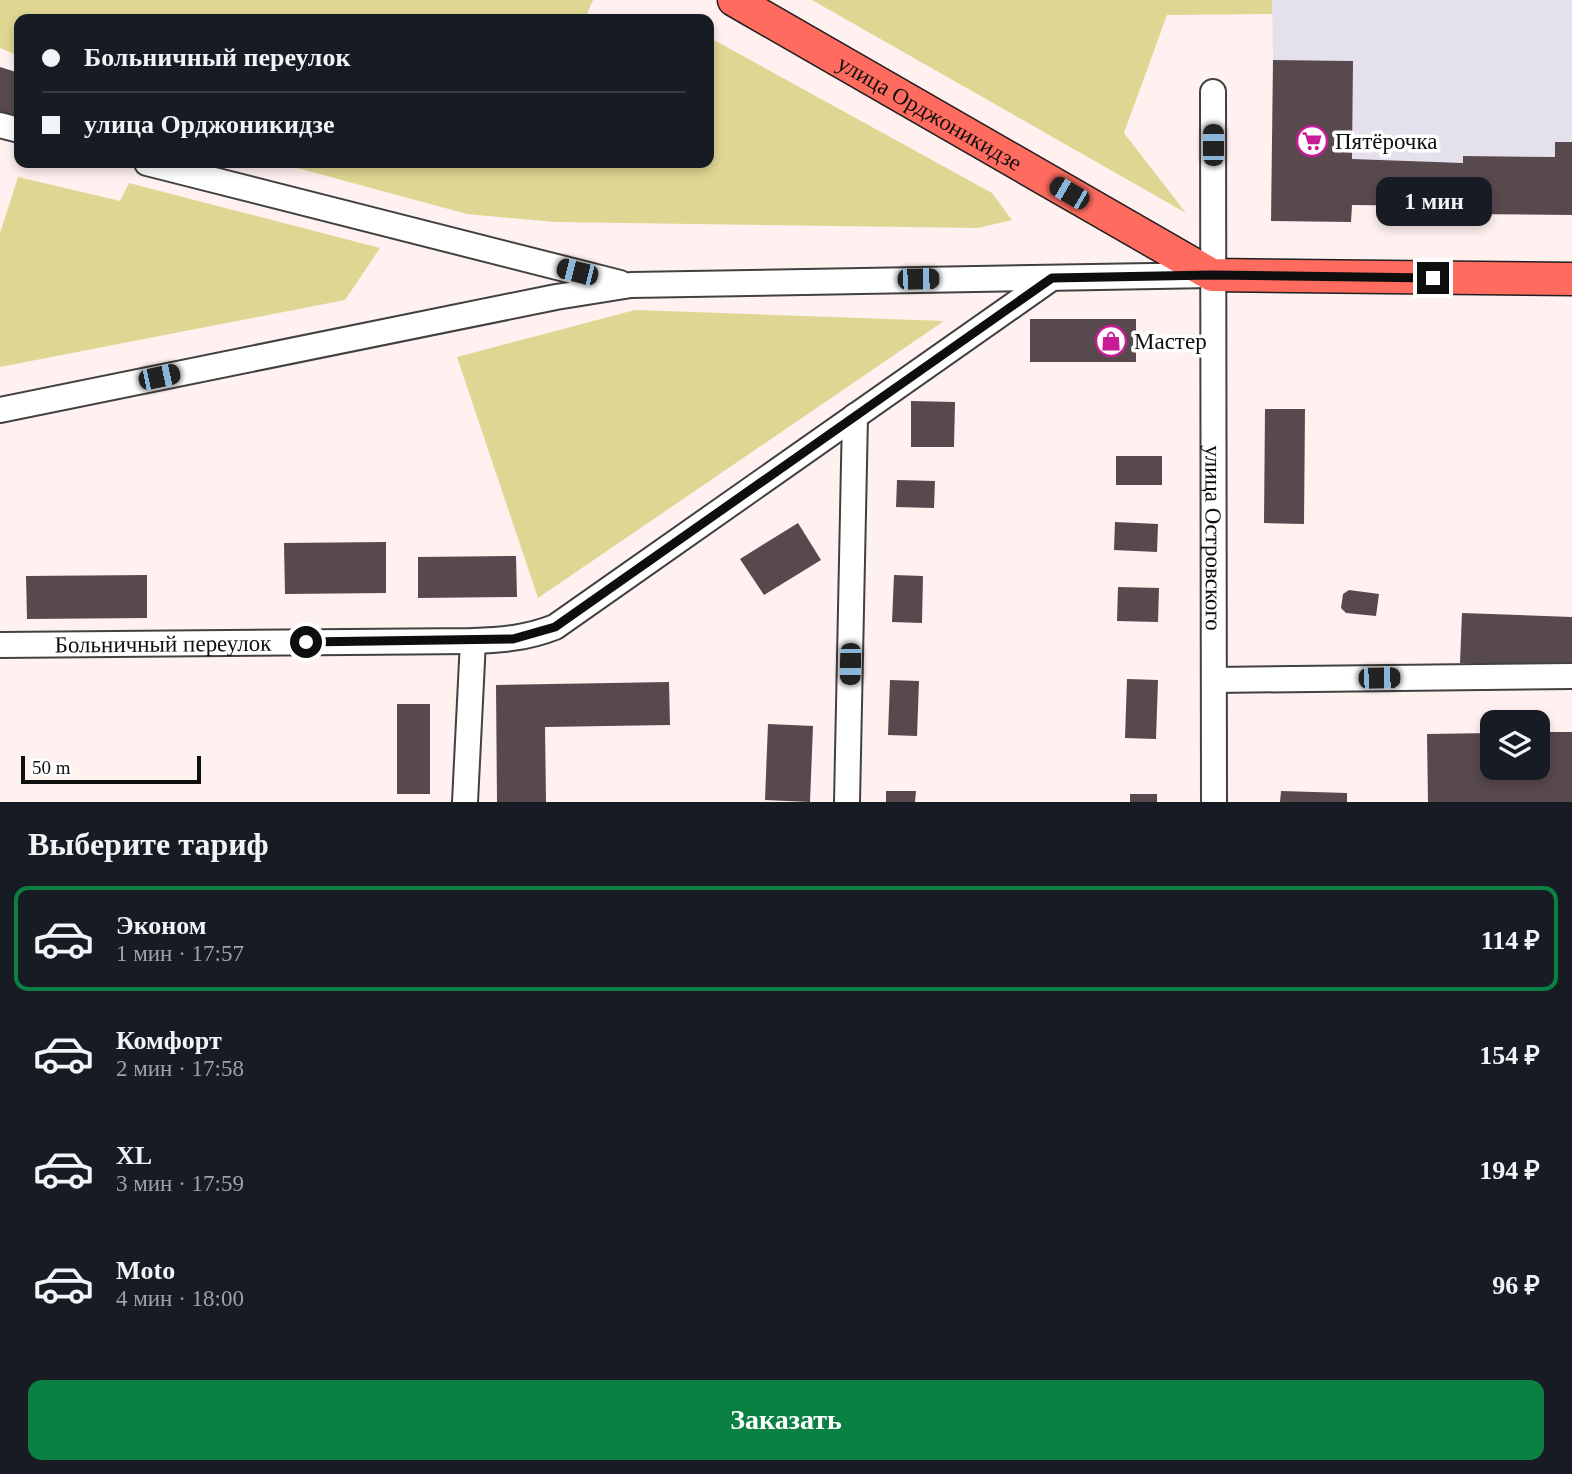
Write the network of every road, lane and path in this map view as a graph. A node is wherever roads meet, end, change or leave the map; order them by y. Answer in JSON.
{"nodes":[{"id":1,"x":734,"y":0,"type":"edge"},
{"id":2,"x":1213,"y":92,"type":"dead end"},
{"id":3,"x":167,"y":168,"type":"edge"},
{"id":4,"x":1212,"y":275,"type":"junction"},
{"id":5,"x":1052,"y":278,"type":"junction"},
{"id":6,"x":1572,"y":279,"type":"edge"},
{"id":7,"x":631,"y":285,"type":"junction"},
{"id":8,"x":0,"y":410,"type":"edge"},
{"id":9,"x":855,"y":416,"type":"junction"},
{"id":10,"x":473,"y":640,"type":"junction"},
{"id":11,"x":0,"y":645,"type":"edge"},
{"id":12,"x":1572,"y":676,"type":"edge"},
{"id":13,"x":1214,"y":680,"type":"junction"},
{"id":14,"x":465,"y":802,"type":"edge"},
{"id":15,"x":847,"y":802,"type":"edge"},
{"id":16,"x":1214,"y":802,"type":"edge"}],
"edges":[{"from":1,"to":4,"type":"main road","name":"улица Орджоникидзе"},
{"from":2,"to":4,"type":"street","name":"улица Островского"},
{"from":3,"to":7,"type":"street"},
{"from":4,"to":5,"type":"street"},
{"from":4,"to":6,"type":"main road","name":"улица Орджоникидзе"},
{"from":4,"to":13,"type":"street","name":"улица Островского"},
{"from":5,"to":7,"type":"street"},
{"from":5,"to":9,"type":"street","name":"Больничный переулок"},
{"from":7,"to":8,"type":"street"},
{"from":9,"to":10,"type":"street","name":"Больничный переулок"},
{"from":9,"to":15,"type":"street"},
{"from":10,"to":11,"type":"street","name":"Больничный переулок"},
{"from":10,"to":14,"type":"street"},
{"from":12,"to":13,"type":"street"},
{"from":13,"to":16,"type":"street","name":"улица Островского"}]}
